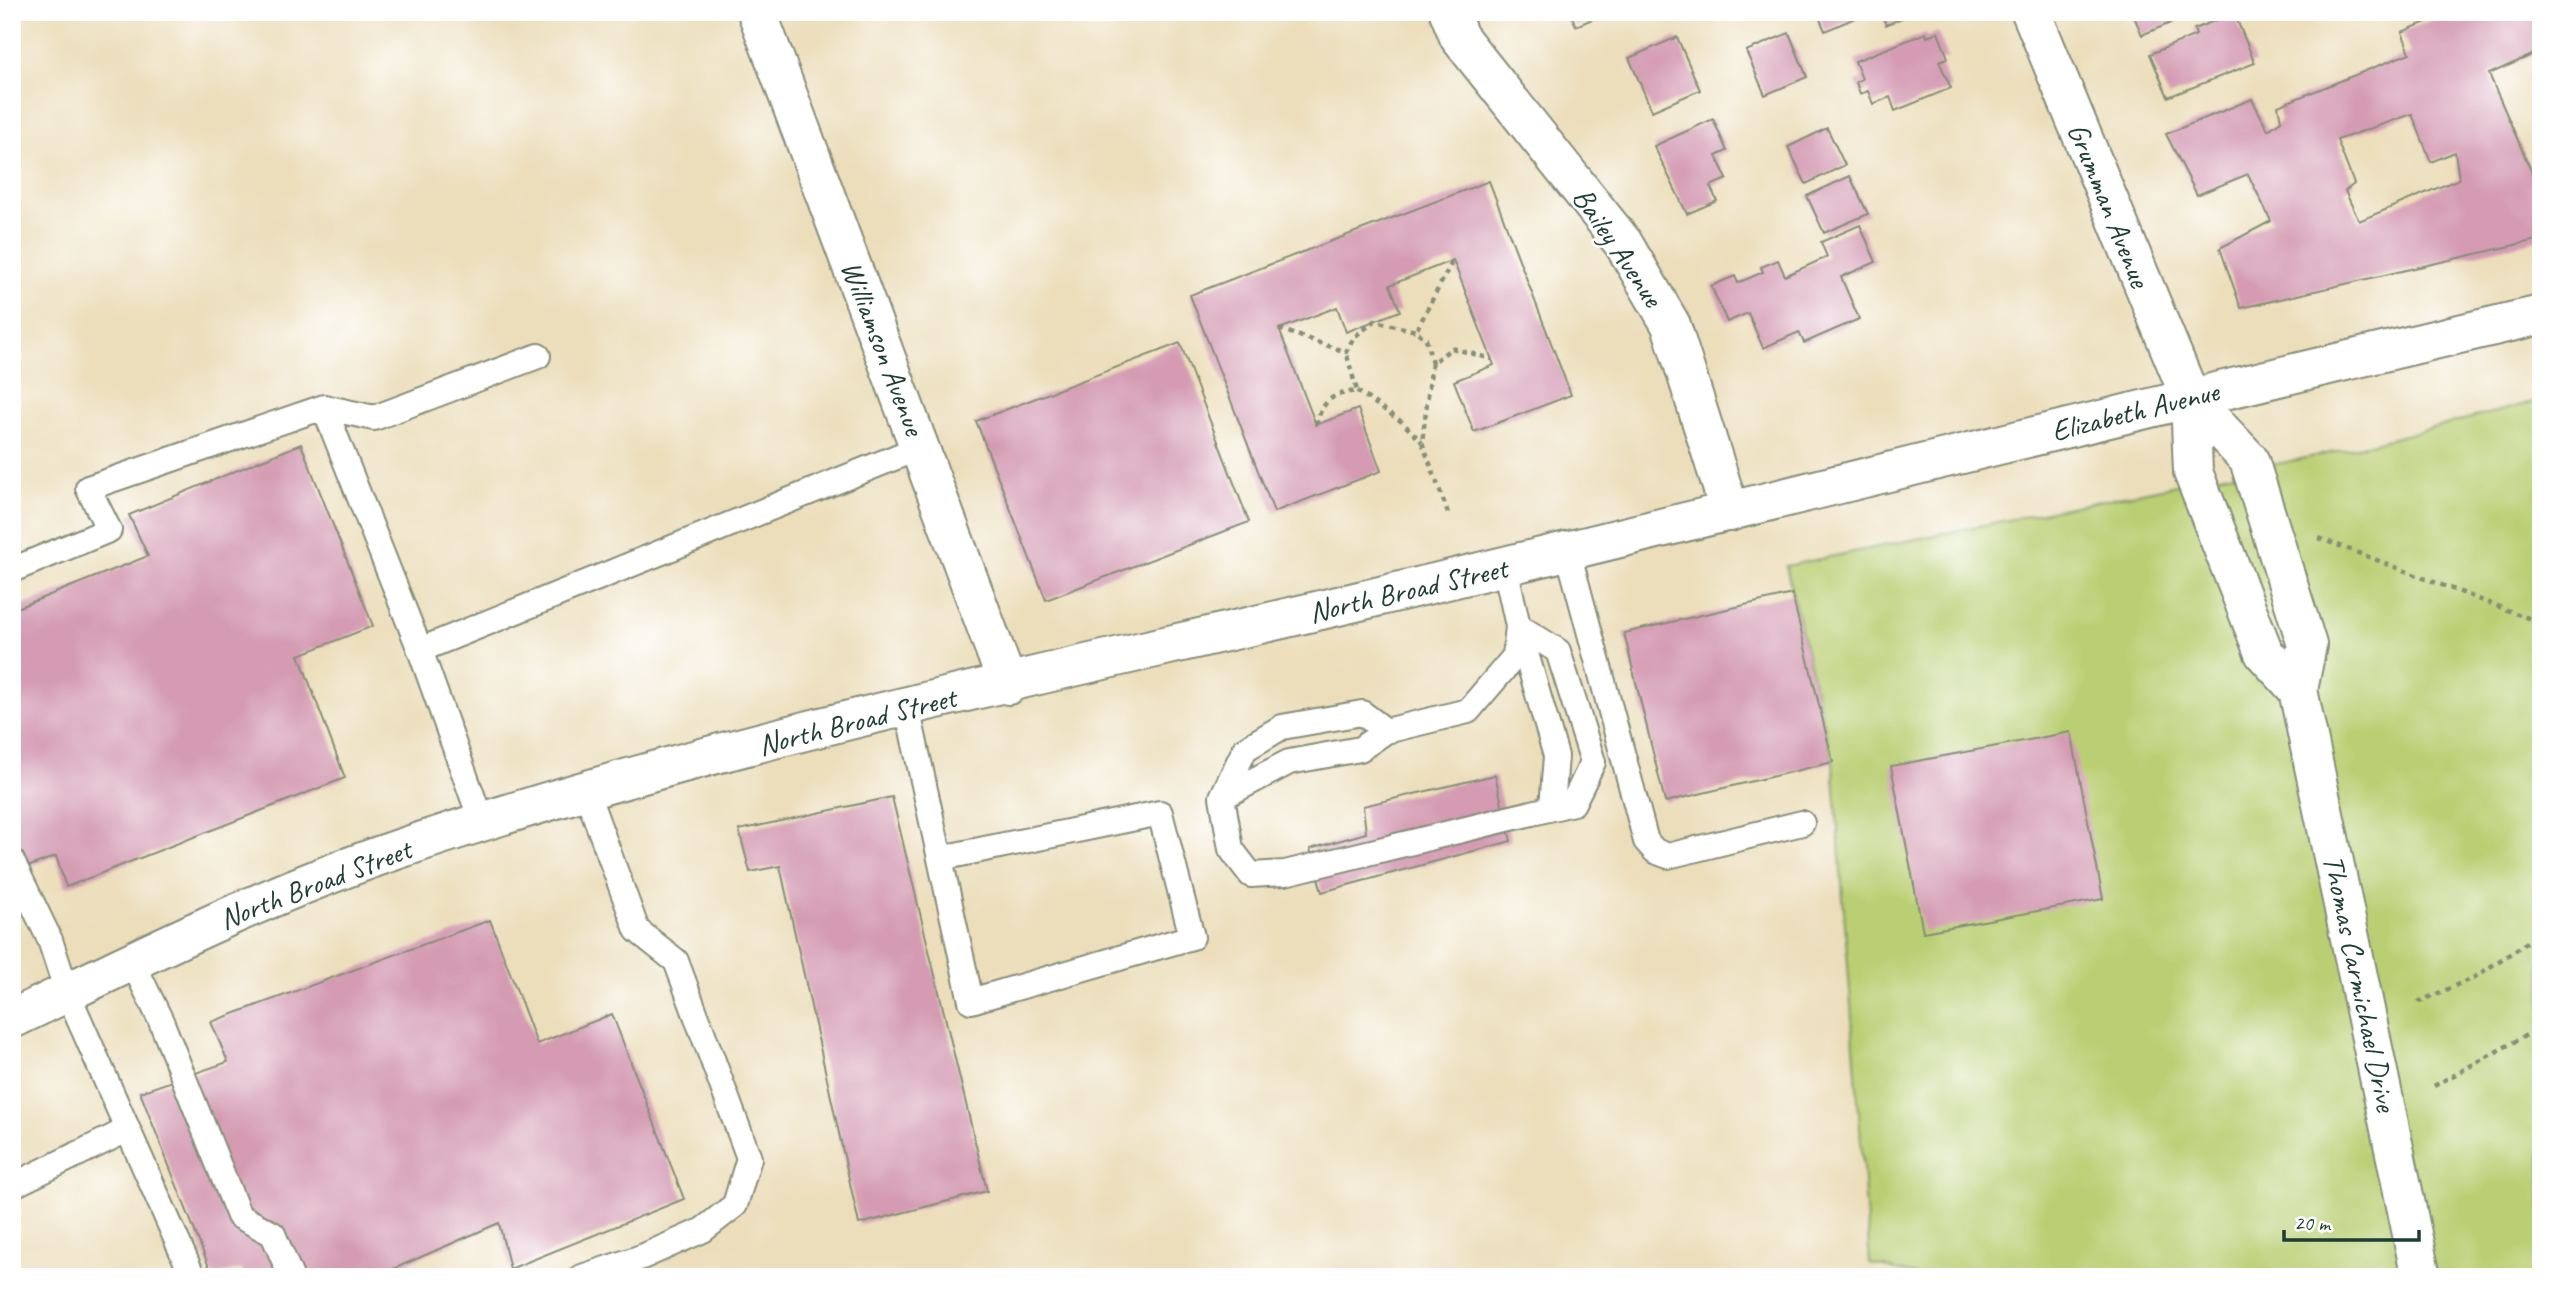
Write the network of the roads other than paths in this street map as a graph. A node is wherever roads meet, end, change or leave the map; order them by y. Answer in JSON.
{"nodes":[{"id":1,"x":757,"y":12,"type":"edge"},
{"id":2,"x":1449,"y":12,"type":"edge"},
{"id":3,"x":2031,"y":12,"type":"edge"},
{"id":4,"x":2541,"y":315,"type":"edge"},
{"id":5,"x":537,"y":356,"type":"dead end"},
{"id":6,"x":2190,"y":397,"type":"junction"},
{"id":7,"x":324,"y":407,"type":"junction"},
{"id":8,"x":921,"y":447,"type":"junction"},
{"id":9,"x":1730,"y":512,"type":"junction"},
{"id":10,"x":1568,"y":552,"type":"junction"},
{"id":11,"x":1505,"y":567,"type":"junction"},
{"id":12,"x":12,"y":570,"type":"edge"},
{"id":13,"x":1518,"y":626,"type":"junction"},
{"id":14,"x":420,"y":650,"type":"junction"},
{"id":15,"x":1008,"y":685,"type":"junction"},
{"id":16,"x":2298,"y":690,"type":"junction"},
{"id":17,"x":907,"y":707,"type":"junction"},
{"id":18,"x":1386,"y":730,"type":"junction"},
{"id":19,"x":586,"y":791,"type":"junction"},
{"id":20,"x":1222,"y":797,"type":"junction"},
{"id":21,"x":1552,"y":807,"type":"junction"},
{"id":22,"x":1802,"y":823,"type":"dead end"},
{"id":23,"x":482,"y":824,"type":"junction"},
{"id":24,"x":941,"y":858,"type":"junction"},
{"id":25,"x":12,"y":861,"type":"edge"},
{"id":26,"x":132,"y":961,"type":"junction"},
{"id":27,"x":67,"y":992,"type":"junction"},
{"id":28,"x":12,"y":1019,"type":"edge"},
{"id":29,"x":127,"y":1130,"type":"junction"},
{"id":30,"x":12,"y":1186,"type":"edge"},
{"id":31,"x":193,"y":1277,"type":"edge"},
{"id":32,"x":291,"y":1277,"type":"edge"},
{"id":33,"x":582,"y":1277,"type":"edge"},
{"id":34,"x":2421,"y":1277,"type":"edge"}],
"edges":[{"from":1,"to":8,"type":"street","name":"Williamson Avenue"},
{"from":2,"to":9,"type":"street","name":"Bailey Avenue"},
{"from":3,"to":6,"type":"street","name":"Grumman Avenue"},
{"from":4,"to":6,"type":"street","name":"Elizabeth Avenue"},
{"from":5,"to":7,"type":"lane"},
{"from":6,"to":9,"type":"street","name":"Elizabeth Avenue"},
{"from":6,"to":16,"type":"street"},
{"from":6,"to":16,"type":"street","name":"Thomas Carmichael Drive"},
{"from":7,"to":12,"type":"lane"},
{"from":7,"to":14,"type":"lane"},
{"from":8,"to":14,"type":"lane"},
{"from":8,"to":15,"type":"street","name":"Williamson Avenue"},
{"from":9,"to":10,"type":"street","name":"North Broad Street"},
{"from":10,"to":11,"type":"street","name":"North Broad Street"},
{"from":10,"to":22,"type":"lane"},
{"from":11,"to":13,"type":"lane"},
{"from":11,"to":15,"type":"street","name":"North Broad Street"},
{"from":13,"to":18,"type":"lane"},
{"from":13,"to":21,"type":"lane"},
{"from":13,"to":21,"type":"lane"},
{"from":14,"to":23,"type":"lane"},
{"from":15,"to":17,"type":"street","name":"North Broad Street"},
{"from":16,"to":34,"type":"street","name":"Thomas Carmichael Drive"},
{"from":17,"to":19,"type":"street","name":"North Broad Street"},
{"from":17,"to":24,"type":"lane"},
{"from":18,"to":20,"type":"lane"},
{"from":18,"to":20,"type":"lane"},
{"from":19,"to":23,"type":"street","name":"North Broad Street"},
{"from":19,"to":33,"type":"lane"},
{"from":20,"to":21,"type":"lane"},
{"from":23,"to":26,"type":"street","name":"North Broad Street"},
{"from":24,"to":24,"type":"lane"},
{"from":25,"to":27,"type":"lane"},
{"from":26,"to":27,"type":"street","name":"North Broad Street"},
{"from":26,"to":32,"type":"lane"},
{"from":27,"to":28,"type":"street","name":"North Broad Street"},
{"from":27,"to":29,"type":"lane"},
{"from":29,"to":30,"type":"lane"},
{"from":29,"to":31,"type":"lane"}]}
